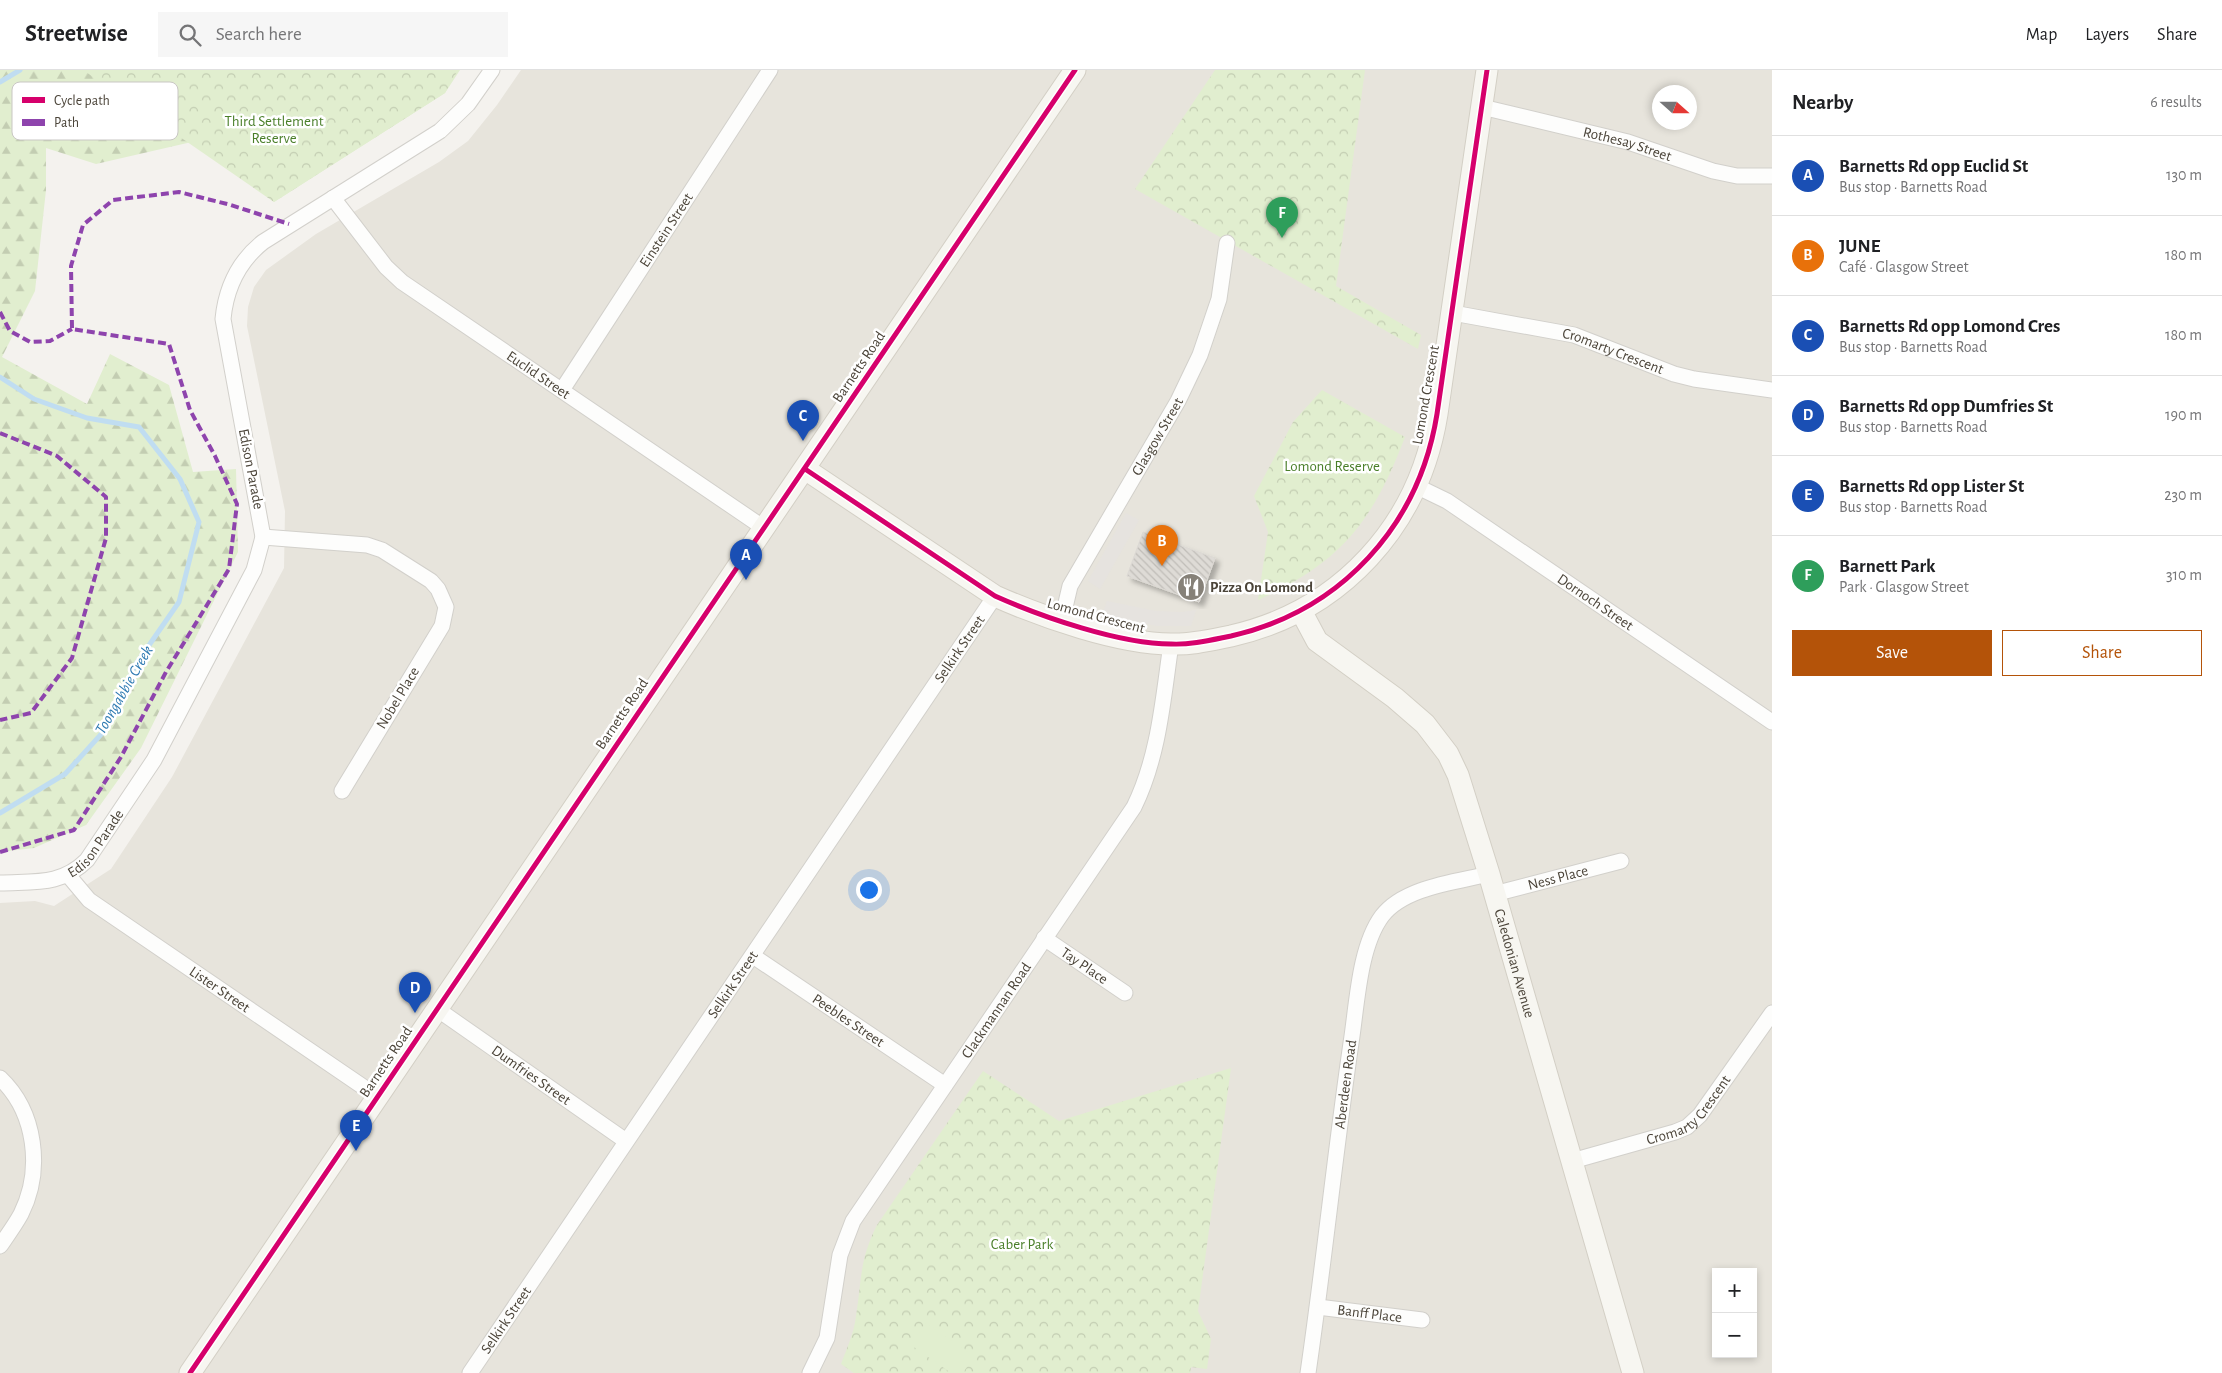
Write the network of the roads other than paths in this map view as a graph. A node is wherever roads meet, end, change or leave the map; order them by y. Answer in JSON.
{"nodes":[{"id":1,"x":492,"y":70,"type":"edge"},
{"id":2,"x":770,"y":70,"type":"edge"},
{"id":3,"x":1075,"y":70,"type":"edge"},
{"id":4,"x":1487,"y":70,"type":"edge"},
{"id":5,"x":1482,"y":107,"type":"junction"},
{"id":6,"x":1772,"y":176,"type":"edge"},
{"id":7,"x":333,"y":198,"type":"junction"},
{"id":8,"x":1227,"y":243,"type":"dead end"},
{"id":9,"x":1453,"y":313,"type":"junction"},
{"id":10,"x":562,"y":390,"type":"junction"},
{"id":11,"x":1772,"y":390,"type":"edge"},
{"id":12,"x":805,"y":469,"type":"junction"},
{"id":13,"x":1416,"y":486,"type":"junction"},
{"id":14,"x":764,"y":528,"type":"junction"},
{"id":15,"x":263,"y":538,"type":"junction"},
{"id":16,"x":996,"y":596,"type":"junction"},
{"id":17,"x":1301,"y":611,"type":"junction"},
{"id":18,"x":1062,"y":620,"type":"junction"},
{"id":19,"x":1171,"y":644,"type":"junction"},
{"id":20,"x":1772,"y":722,"type":"edge"},
{"id":21,"x":342,"y":791,"type":"dead end"},
{"id":22,"x":1621,"y":861,"type":"dead end"},
{"id":23,"x":68,"y":876,"type":"junction"},
{"id":24,"x":0,"y":883,"type":"edge"},
{"id":25,"x":1492,"y":884,"type":"junction"},
{"id":26,"x":1044,"y":938,"type":"junction"},
{"id":27,"x":752,"y":956,"type":"junction"},
{"id":28,"x":1125,"y":993,"type":"dead end"},
{"id":29,"x":437,"y":1009,"type":"junction"},
{"id":30,"x":1772,"y":1013,"type":"edge"},
{"id":31,"x":0,"y":1078,"type":"edge"},
{"id":32,"x":944,"y":1085,"type":"junction"},
{"id":33,"x":378,"y":1096,"type":"junction"},
{"id":34,"x":626,"y":1141,"type":"junction"},
{"id":35,"x":1572,"y":1161,"type":"junction"},
{"id":36,"x":0,"y":1246,"type":"edge"},
{"id":37,"x":1318,"y":1307,"type":"junction"},
{"id":38,"x":1422,"y":1320,"type":"dead end"},
{"id":39,"x":190,"y":1373,"type":"edge"},
{"id":40,"x":470,"y":1373,"type":"edge"},
{"id":41,"x":810,"y":1373,"type":"edge"},
{"id":42,"x":1308,"y":1373,"type":"edge"},
{"id":43,"x":1633,"y":1373,"type":"edge"}],
"edges":[{"from":1,"to":7,"type":"street","name":"Edison Parade"},
{"from":2,"to":10,"type":"street","name":"Einstein Street"},
{"from":3,"to":12,"type":"street","name":"Barnetts Road"},
{"from":4,"to":5,"type":"street","name":"Lomond Crescent"},
{"from":5,"to":6,"type":"street","name":"Rothesay Street"},
{"from":5,"to":9,"type":"street","name":"Lomond Crescent"},
{"from":7,"to":10,"type":"street","name":"Euclid Street"},
{"from":7,"to":15,"type":"street","name":"Edison Parade"},
{"from":8,"to":18,"type":"street","name":"Glasgow Street"},
{"from":9,"to":11,"type":"street","name":"Cromarty Crescent"},
{"from":9,"to":13,"type":"street","name":"Lomond Crescent"},
{"from":10,"to":14,"type":"street","name":"Euclid Street"},
{"from":12,"to":14,"type":"street","name":"Barnetts Road"},
{"from":12,"to":16,"type":"street","name":"Lomond Crescent"},
{"from":13,"to":17,"type":"street","name":"Lomond Crescent"},
{"from":13,"to":20,"type":"street","name":"Dornoch Street"},
{"from":14,"to":29,"type":"street","name":"Barnetts Road"},
{"from":15,"to":21,"type":"street","name":"Nobel Place"},
{"from":15,"to":23,"type":"street","name":"Edison Parade"},
{"from":16,"to":18,"type":"street","name":"Lomond Crescent"},
{"from":16,"to":27,"type":"street","name":"Selkirk Street"},
{"from":17,"to":19,"type":"street","name":"Lomond Crescent"},
{"from":17,"to":25,"type":"street","name":"Caledonian Avenue"},
{"from":18,"to":19,"type":"street","name":"Lomond Crescent"},
{"from":19,"to":26,"type":"street","name":"Clackmannan Road"},
{"from":22,"to":25,"type":"street","name":"Ness Place"},
{"from":23,"to":24,"type":"street","name":"Edison Parade"},
{"from":23,"to":33,"type":"street","name":"Lister Street"},
{"from":25,"to":35,"type":"street","name":"Caledonian Avenue"},
{"from":25,"to":37,"type":"street","name":"Aberdeen Road"},
{"from":26,"to":28,"type":"street","name":"Tay Place"},
{"from":26,"to":32,"type":"street","name":"Clackmannan Road"},
{"from":27,"to":32,"type":"street","name":"Peebles Street"},
{"from":27,"to":34,"type":"street","name":"Selkirk Street"},
{"from":29,"to":33,"type":"street","name":"Barnetts Road"},
{"from":29,"to":34,"type":"street","name":"Dumfries Street"},
{"from":30,"to":35,"type":"street","name":"Cromarty Crescent"},
{"from":31,"to":36,"type":"street"},
{"from":32,"to":41,"type":"street","name":"Clackmannan Road"},
{"from":33,"to":39,"type":"street","name":"Barnetts Road"},
{"from":34,"to":40,"type":"street","name":"Selkirk Street"},
{"from":35,"to":43,"type":"street","name":"Caledonian Avenue"},
{"from":37,"to":38,"type":"street","name":"Banff Place"},
{"from":37,"to":42,"type":"street","name":"Aberdeen Road"}]}
